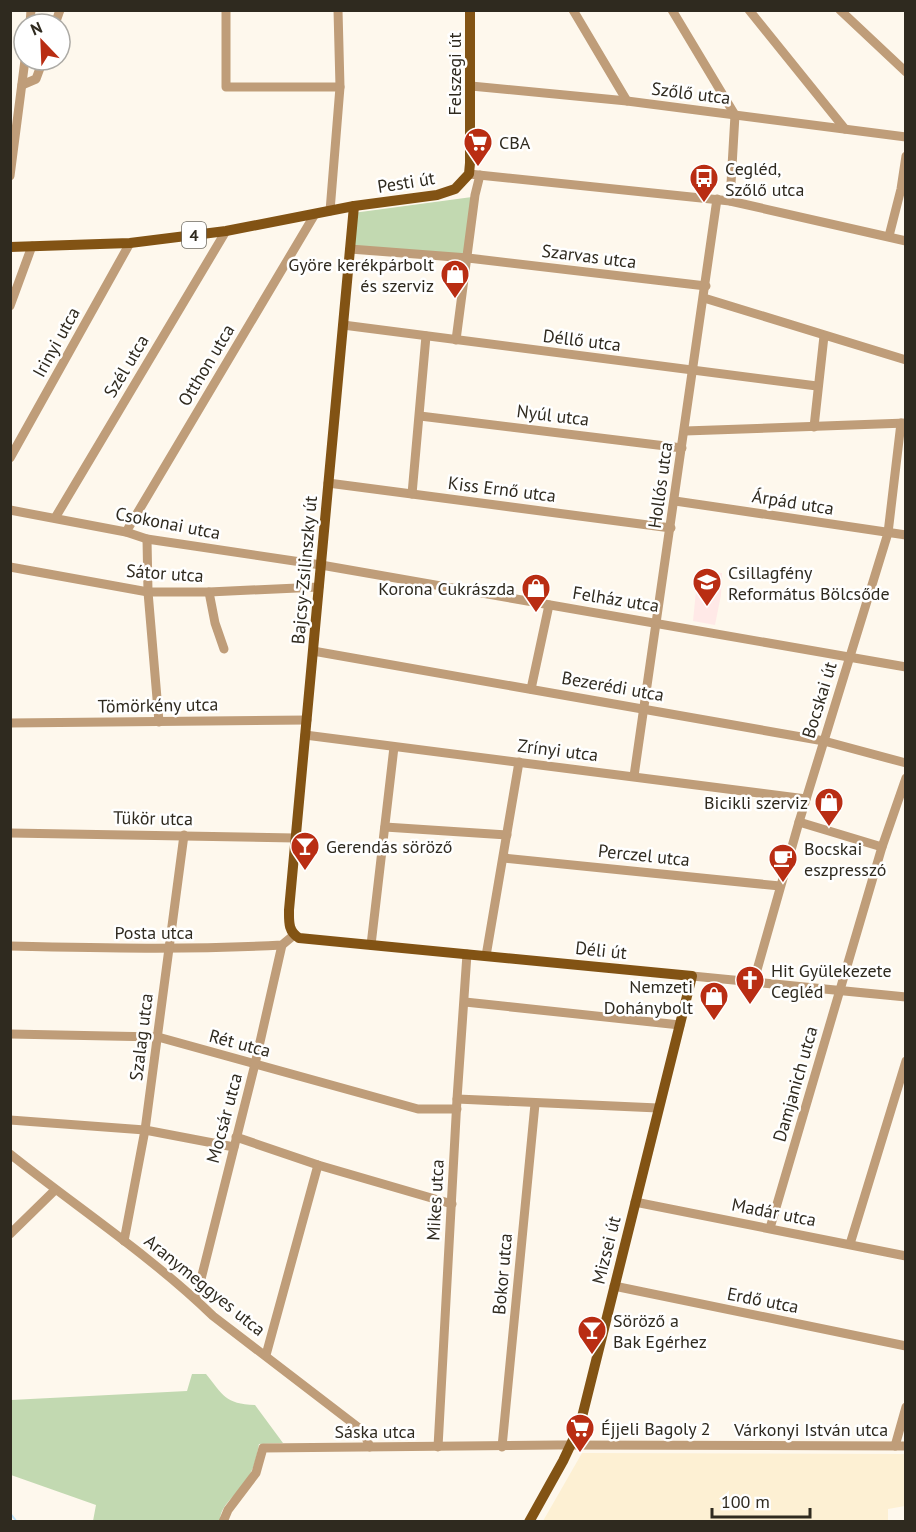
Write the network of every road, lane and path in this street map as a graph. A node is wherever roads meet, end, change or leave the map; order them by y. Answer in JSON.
{"nodes":[{"id":1,"x":226,"y":10,"type":"edge"},
{"id":2,"x":338,"y":10,"type":"edge"},
{"id":3,"x":470,"y":10,"type":"edge"},
{"id":4,"x":573,"y":10,"type":"edge"},
{"id":5,"x":672,"y":10,"type":"edge"},
{"id":6,"x":749,"y":10,"type":"edge"},
{"id":7,"x":840,"y":10,"type":"edge"},
{"id":8,"x":24,"y":72,"type":"edge"},
{"id":9,"x":38,"y":72,"type":"edge"},
{"id":10,"x":906,"y":72,"type":"edge"},
{"id":11,"x":22,"y":85,"type":"junction"},
{"id":12,"x":471,"y":86,"type":"junction"},
{"id":13,"x":340,"y":87,"type":"junction"},
{"id":14,"x":627,"y":101,"type":"junction"},
{"id":15,"x":735,"y":116,"type":"junction"},
{"id":16,"x":845,"y":129,"type":"junction"},
{"id":17,"x":906,"y":137,"type":"edge"},
{"id":18,"x":906,"y":156,"type":"edge"},
{"id":19,"x":469,"y":174,"type":"junction"},
{"id":20,"x":480,"y":175,"type":"junction"},
{"id":21,"x":10,"y":176,"type":"edge"},
{"id":22,"x":903,"y":190,"type":"edge"},
{"id":23,"x":717,"y":199,"type":"junction"},
{"id":24,"x":730,"y":201,"type":"junction"},
{"id":25,"x":354,"y":206,"type":"junction"},
{"id":26,"x":330,"y":211,"type":"junction"},
{"id":27,"x":315,"y":214,"type":"junction"},
{"id":28,"x":226,"y":231,"type":"junction"},
{"id":29,"x":889,"y":236,"type":"junction"},
{"id":30,"x":906,"y":241,"type":"edge"},
{"id":31,"x":130,"y":243,"type":"junction"},
{"id":32,"x":32,"y":246,"type":"junction"},
{"id":33,"x":10,"y":248,"type":"edge"},
{"id":34,"x":350,"y":249,"type":"junction"},
{"id":35,"x":468,"y":258,"type":"junction"},
{"id":36,"x":706,"y":286,"type":"junction"},
{"id":37,"x":704,"y":298,"type":"junction"},
{"id":38,"x":10,"y":306,"type":"edge"},
{"id":39,"x":343,"y":325,"type":"junction"},
{"id":40,"x":426,"y":336,"type":"junction"},
{"id":41,"x":824,"y":336,"type":"junction"},
{"id":42,"x":456,"y":340,"type":"junction"},
{"id":43,"x":906,"y":360,"type":"edge"},
{"id":44,"x":692,"y":371,"type":"junction"},
{"id":45,"x":817,"y":386,"type":"junction"},
{"id":46,"x":420,"y":416,"type":"junction"},
{"id":47,"x":903,"y":423,"type":"edge"},
{"id":48,"x":814,"y":427,"type":"junction"},
{"id":49,"x":685,"y":431,"type":"junction"},
{"id":50,"x":682,"y":448,"type":"junction"},
{"id":51,"x":10,"y":458,"type":"edge"},
{"id":52,"x":328,"y":483,"type":"junction"},
{"id":53,"x":412,"y":494,"type":"junction"},
{"id":54,"x":675,"y":501,"type":"junction"},
{"id":55,"x":10,"y":510,"type":"edge"},
{"id":56,"x":55,"y":518,"type":"junction"},
{"id":57,"x":671,"y":528,"type":"junction"},
{"id":58,"x":126,"y":532,"type":"junction"},
{"id":59,"x":888,"y":533,"type":"junction"},
{"id":60,"x":906,"y":535,"type":"edge"},
{"id":61,"x":147,"y":539,"type":"junction"},
{"id":62,"x":321,"y":566,"type":"junction"},
{"id":63,"x":10,"y":567,"type":"edge"},
{"id":64,"x":319,"y":587,"type":"junction"},
{"id":65,"x":148,"y":592,"type":"junction"},
{"id":66,"x":209,"y":592,"type":"junction"},
{"id":67,"x":549,"y":605,"type":"junction"},
{"id":68,"x":656,"y":622,"type":"junction"},
{"id":69,"x":225,"y":649,"type":"dead end"},
{"id":70,"x":313,"y":651,"type":"junction"},
{"id":71,"x":850,"y":656,"type":"junction"},
{"id":72,"x":906,"y":667,"type":"edge"},
{"id":73,"x":531,"y":689,"type":"junction"},
{"id":74,"x":645,"y":708,"type":"junction"},
{"id":75,"x":307,"y":720,"type":"junction"},
{"id":76,"x":159,"y":722,"type":"junction"},
{"id":77,"x":10,"y":723,"type":"edge"},
{"id":78,"x":305,"y":735,"type":"junction"},
{"id":79,"x":824,"y":741,"type":"junction"},
{"id":80,"x":394,"y":747,"type":"junction"},
{"id":81,"x":519,"y":762,"type":"junction"},
{"id":82,"x":906,"y":763,"type":"edge"},
{"id":83,"x":634,"y":776,"type":"junction"},
{"id":84,"x":906,"y":778,"type":"edge"},
{"id":85,"x":806,"y":799,"type":"junction"},
{"id":86,"x":799,"y":822,"type":"junction"},
{"id":87,"x":385,"y":827,"type":"junction"},
{"id":88,"x":10,"y":833,"type":"edge"},
{"id":89,"x":507,"y":835,"type":"junction"},
{"id":90,"x":184,"y":836,"type":"junction"},
{"id":91,"x":295,"y":838,"type":"junction"},
{"id":92,"x":882,"y":847,"type":"junction"},
{"id":93,"x":504,"y":858,"type":"junction"},
{"id":94,"x":780,"y":886,"type":"junction"},
{"id":95,"x":294,"y":935,"type":"junction"},
{"id":96,"x":282,"y":945,"type":"junction"},
{"id":97,"x":371,"y":945,"type":"junction"},
{"id":98,"x":10,"y":946,"type":"edge"},
{"id":99,"x":168,"y":950,"type":"junction"},
{"id":100,"x":467,"y":954,"type":"junction"},
{"id":101,"x":486,"y":956,"type":"junction"},
{"id":102,"x":692,"y":976,"type":"junction"},
{"id":103,"x":753,"y":984,"type":"junction"},
{"id":104,"x":840,"y":991,"type":"junction"},
{"id":105,"x":906,"y":998,"type":"edge"},
{"id":106,"x":465,"y":1002,"type":"junction"},
{"id":107,"x":680,"y":1025,"type":"junction"},
{"id":108,"x":10,"y":1034,"type":"edge"},
{"id":109,"x":158,"y":1037,"type":"junction"},
{"id":110,"x":906,"y":1061,"type":"edge"},
{"id":111,"x":255,"y":1064,"type":"junction"},
{"id":112,"x":457,"y":1104,"type":"junction"},
{"id":113,"x":535,"y":1104,"type":"junction"},
{"id":114,"x":658,"y":1108,"type":"junction"},
{"id":115,"x":10,"y":1120,"type":"edge"},
{"id":116,"x":145,"y":1130,"type":"junction"},
{"id":117,"x":235,"y":1142,"type":"junction"},
{"id":118,"x":10,"y":1154,"type":"edge"},
{"id":119,"x":318,"y":1165,"type":"junction"},
{"id":120,"x":55,"y":1190,"type":"junction"},
{"id":121,"x":635,"y":1202,"type":"junction"},
{"id":122,"x":452,"y":1204,"type":"junction"},
{"id":123,"x":770,"y":1228,"type":"junction"},
{"id":124,"x":10,"y":1234,"type":"edge"},
{"id":125,"x":124,"y":1241,"type":"junction"},
{"id":126,"x":850,"y":1244,"type":"junction"},
{"id":127,"x":906,"y":1256,"type":"edge"},
{"id":128,"x":614,"y":1286,"type":"junction"},
{"id":129,"x":196,"y":1299,"type":"junction"},
{"id":130,"x":906,"y":1346,"type":"edge"},
{"id":131,"x":266,"y":1355,"type":"junction"},
{"id":132,"x":906,"y":1407,"type":"edge"},
{"id":133,"x":572,"y":1445,"type":"junction"},
{"id":134,"x":895,"y":1446,"type":"junction"},
{"id":135,"x":906,"y":1446,"type":"edge"},
{"id":136,"x":438,"y":1447,"type":"junction"},
{"id":137,"x":502,"y":1447,"type":"junction"},
{"id":138,"x":370,"y":1448,"type":"junction"},
{"id":139,"x":223,"y":1521,"type":"edge"},
{"id":140,"x":529,"y":1521,"type":"edge"}],
"edges":[{"from":1,"to":13,"type":"street"},
{"from":2,"to":13,"type":"street"},
{"from":3,"to":12,"type":"main road","name":"Felszegi út"},
{"from":4,"to":14,"type":"street"},
{"from":5,"to":15,"type":"street"},
{"from":6,"to":16,"type":"street"},
{"from":7,"to":10,"type":"street"},
{"from":8,"to":11,"type":"street"},
{"from":9,"to":11,"type":"street"},
{"from":11,"to":21,"type":"street"},
{"from":12,"to":14,"type":"street","name":"Szőlő utca"},
{"from":12,"to":19,"type":"main road","name":"Felszegi út"},
{"from":13,"to":26,"type":"street"},
{"from":14,"to":15,"type":"street","name":"Szőlő utca"},
{"from":15,"to":16,"type":"street","name":"Szőlő utca"},
{"from":15,"to":24,"type":"street"},
{"from":16,"to":17,"type":"street","name":"Szőlő utca"},
{"from":18,"to":22,"type":"street"},
{"from":19,"to":20,"type":"street"},
{"from":19,"to":25,"type":"main road","name":"Pesti út","number":"4"},
{"from":20,"to":23,"type":"street"},
{"from":20,"to":35,"type":"street"},
{"from":22,"to":29,"type":"street"},
{"from":23,"to":24,"type":"street"},
{"from":23,"to":36,"type":"street","name":"Hollós utca"},
{"from":24,"to":29,"type":"street"},
{"from":25,"to":26,"type":"main road","name":"Pesti út","number":"4"},
{"from":25,"to":34,"type":"main road","name":"Bajcsy-Zsilinszky út"},
{"from":26,"to":27,"type":"main road","name":"Pesti út","number":"4"},
{"from":27,"to":28,"type":"main road","name":"Pesti út","number":"4"},
{"from":27,"to":58,"type":"street","name":"Otthon utca"},
{"from":28,"to":31,"type":"main road","name":"Pesti út","number":"4"},
{"from":28,"to":56,"type":"street","name":"Szél utca"},
{"from":29,"to":30,"type":"street"},
{"from":31,"to":32,"type":"main road","name":"Pesti út","number":"4"},
{"from":31,"to":51,"type":"street","name":"Irinyi utca"},
{"from":32,"to":33,"type":"main road","name":"Pesti út","number":"4"},
{"from":32,"to":38,"type":"street"},
{"from":34,"to":35,"type":"street","name":"Szarvas utca"},
{"from":34,"to":39,"type":"main road","name":"Bajcsy-Zsilinszky út"},
{"from":35,"to":36,"type":"street","name":"Szarvas utca"},
{"from":35,"to":42,"type":"street"},
{"from":36,"to":37,"type":"street","name":"Hollós utca"},
{"from":37,"to":41,"type":"street"},
{"from":37,"to":44,"type":"street","name":"Hollós utca"},
{"from":39,"to":40,"type":"street","name":"Déllő utca"},
{"from":39,"to":52,"type":"main road","name":"Bajcsy-Zsilinszky út"},
{"from":40,"to":42,"type":"street","name":"Déllő utca"},
{"from":40,"to":46,"type":"street"},
{"from":41,"to":43,"type":"street"},
{"from":41,"to":45,"type":"street"},
{"from":42,"to":44,"type":"street","name":"Déllő utca"},
{"from":44,"to":45,"type":"street","name":"Déllő utca"},
{"from":44,"to":49,"type":"street","name":"Hollós utca"},
{"from":45,"to":48,"type":"street"},
{"from":46,"to":50,"type":"street","name":"Nyúl utca"},
{"from":46,"to":53,"type":"street"},
{"from":47,"to":48,"type":"street"},
{"from":47,"to":59,"type":"street","name":"Bocskai út"},
{"from":48,"to":49,"type":"street"},
{"from":49,"to":50,"type":"street","name":"Hollós utca"},
{"from":50,"to":54,"type":"street","name":"Hollós utca"},
{"from":52,"to":53,"type":"street","name":"Kiss Ernő utca"},
{"from":52,"to":62,"type":"main road","name":"Bajcsy-Zsilinszky út"},
{"from":53,"to":57,"type":"street","name":"Kiss Ernő utca"},
{"from":54,"to":57,"type":"street","name":"Hollós utca"},
{"from":54,"to":59,"type":"street","name":"Árpád utca"},
{"from":55,"to":56,"type":"street","name":"Csokonai utca"},
{"from":56,"to":58,"type":"street","name":"Csokonai utca"},
{"from":57,"to":68,"type":"street","name":"Hollós utca"},
{"from":58,"to":61,"type":"street","name":"Csokonai utca"},
{"from":59,"to":60,"type":"street","name":"Árpád utca"},
{"from":59,"to":71,"type":"street","name":"Bocskai út"},
{"from":61,"to":62,"type":"street","name":"Csokonai utca"},
{"from":61,"to":65,"type":"street"},
{"from":62,"to":64,"type":"main road","name":"Bajcsy-Zsilinszky út"},
{"from":62,"to":67,"type":"street","name":"Felház utca"},
{"from":63,"to":65,"type":"street","name":"Sátor utca"},
{"from":64,"to":66,"type":"street","name":"Sátor utca"},
{"from":64,"to":70,"type":"main road","name":"Bajcsy-Zsilinszky út"},
{"from":65,"to":66,"type":"street","name":"Sátor utca"},
{"from":65,"to":76,"type":"street"},
{"from":66,"to":69,"type":"street"},
{"from":67,"to":68,"type":"street","name":"Felház utca"},
{"from":67,"to":73,"type":"street"},
{"from":68,"to":71,"type":"street","name":"Felház utca"},
{"from":68,"to":74,"type":"street","name":"Hollós utca"},
{"from":70,"to":73,"type":"street","name":"Bezerédi utca"},
{"from":70,"to":75,"type":"main road","name":"Bajcsy-Zsilinszky út"},
{"from":71,"to":72,"type":"street","name":"Felház utca"},
{"from":71,"to":79,"type":"street","name":"Bocskai út"},
{"from":73,"to":74,"type":"street","name":"Bezerédi utca"},
{"from":74,"to":79,"type":"street","name":"Bezerédi utca"},
{"from":74,"to":83,"type":"street","name":"Hollós utca"},
{"from":75,"to":76,"type":"street","name":"Tömörkény utca"},
{"from":75,"to":78,"type":"main road","name":"Bajcsy-Zsilinszky út"},
{"from":76,"to":77,"type":"street","name":"Tömörkény utca"},
{"from":78,"to":80,"type":"street","name":"Zrínyi utca"},
{"from":78,"to":91,"type":"main road","name":"Bajcsy-Zsilinszky út"},
{"from":79,"to":82,"type":"street","name":"Bezerédi utca"},
{"from":79,"to":85,"type":"street","name":"Bocskai út"},
{"from":80,"to":81,"type":"street","name":"Zrínyi utca"},
{"from":80,"to":87,"type":"street"},
{"from":81,"to":83,"type":"street","name":"Zrínyi utca"},
{"from":81,"to":89,"type":"street"},
{"from":83,"to":85,"type":"street","name":"Zrínyi utca"},
{"from":84,"to":92,"type":"street","name":"Damjanich utca"},
{"from":85,"to":86,"type":"street","name":"Bocskai út"},
{"from":86,"to":92,"type":"street"},
{"from":86,"to":94,"type":"street","name":"Bocskai út"},
{"from":87,"to":89,"type":"street"},
{"from":87,"to":97,"type":"street"},
{"from":88,"to":90,"type":"street","name":"Tükör utca"},
{"from":89,"to":93,"type":"street"},
{"from":90,"to":91,"type":"street","name":"Tükör utca"},
{"from":90,"to":99,"type":"street","name":"Szalag utca"},
{"from":91,"to":95,"type":"main road","name":"Bajcsy-Zsilinszky út"},
{"from":92,"to":104,"type":"street","name":"Damjanich utca"},
{"from":93,"to":94,"type":"street","name":"Perczel utca"},
{"from":93,"to":101,"type":"street"},
{"from":94,"to":103,"type":"street","name":"Bocskai út"},
{"from":95,"to":96,"type":"street"},
{"from":95,"to":97,"type":"main road","name":"Déli út"},
{"from":96,"to":99,"type":"street","name":"Posta utca"},
{"from":96,"to":111,"type":"street","name":"Mocsár utca"},
{"from":97,"to":100,"type":"main road","name":"Déli út"},
{"from":98,"to":99,"type":"street","name":"Posta utca"},
{"from":99,"to":109,"type":"street","name":"Szalag utca"},
{"from":100,"to":101,"type":"main road","name":"Déli út"},
{"from":100,"to":106,"type":"street","name":"Mikes utca"},
{"from":101,"to":102,"type":"main road","name":"Déli út"},
{"from":102,"to":103,"type":"street","name":"Déli út"},
{"from":102,"to":107,"type":"main road","name":"Mizsei út"},
{"from":103,"to":104,"type":"street","name":"Déli út"},
{"from":104,"to":105,"type":"street","name":"Déli út"},
{"from":104,"to":123,"type":"street","name":"Damjanich utca"},
{"from":106,"to":107,"type":"street"},
{"from":106,"to":112,"type":"street","name":"Mikes utca"},
{"from":107,"to":114,"type":"main road","name":"Mizsei út"},
{"from":108,"to":109,"type":"street","name":"Rét utca"},
{"from":109,"to":111,"type":"street","name":"Rét utca"},
{"from":109,"to":116,"type":"street","name":"Szalag utca"},
{"from":110,"to":126,"type":"street"},
{"from":111,"to":112,"type":"street","name":"Rét utca"},
{"from":111,"to":117,"type":"street","name":"Mocsár utca"},
{"from":112,"to":113,"type":"street","name":"Rét utca"},
{"from":112,"to":122,"type":"street","name":"Mikes utca"},
{"from":113,"to":114,"type":"street","name":"Rét utca"},
{"from":113,"to":137,"type":"street","name":"Bokor utca"},
{"from":114,"to":121,"type":"main road","name":"Mizsei út"},
{"from":115,"to":116,"type":"street"},
{"from":116,"to":117,"type":"street"},
{"from":116,"to":125,"type":"street","name":"Szalag utca"},
{"from":117,"to":119,"type":"street"},
{"from":117,"to":129,"type":"street","name":"Mocsár utca"},
{"from":118,"to":120,"type":"street","name":"Aranymeggyes utca"},
{"from":119,"to":122,"type":"street"},
{"from":119,"to":131,"type":"street"},
{"from":120,"to":124,"type":"street"},
{"from":120,"to":125,"type":"street","name":"Aranymeggyes utca"},
{"from":121,"to":123,"type":"street","name":"Madár utca"},
{"from":121,"to":128,"type":"main road","name":"Mizsei út"},
{"from":122,"to":136,"type":"street","name":"Mikes utca"},
{"from":123,"to":126,"type":"street","name":"Madár utca"},
{"from":125,"to":129,"type":"street","name":"Aranymeggyes utca"},
{"from":126,"to":127,"type":"street","name":"Madár utca"},
{"from":128,"to":130,"type":"street","name":"Erdő utca"},
{"from":128,"to":133,"type":"main road","name":"Mizsei út"},
{"from":129,"to":131,"type":"street","name":"Aranymeggyes utca"},
{"from":131,"to":138,"type":"street","name":"Aranymeggyes utca"},
{"from":132,"to":134,"type":"street"},
{"from":133,"to":134,"type":"street","name":"Várkonyi István utca"},
{"from":133,"to":137,"type":"street","name":"Sáska utca"},
{"from":133,"to":140,"type":"main road","name":"Mizsei út"},
{"from":134,"to":135,"type":"street","name":"Várkonyi István utca"},
{"from":136,"to":137,"type":"street","name":"Sáska utca"},
{"from":136,"to":138,"type":"street","name":"Sáska utca"},
{"from":138,"to":139,"type":"street","name":"Sáska utca"}]}
